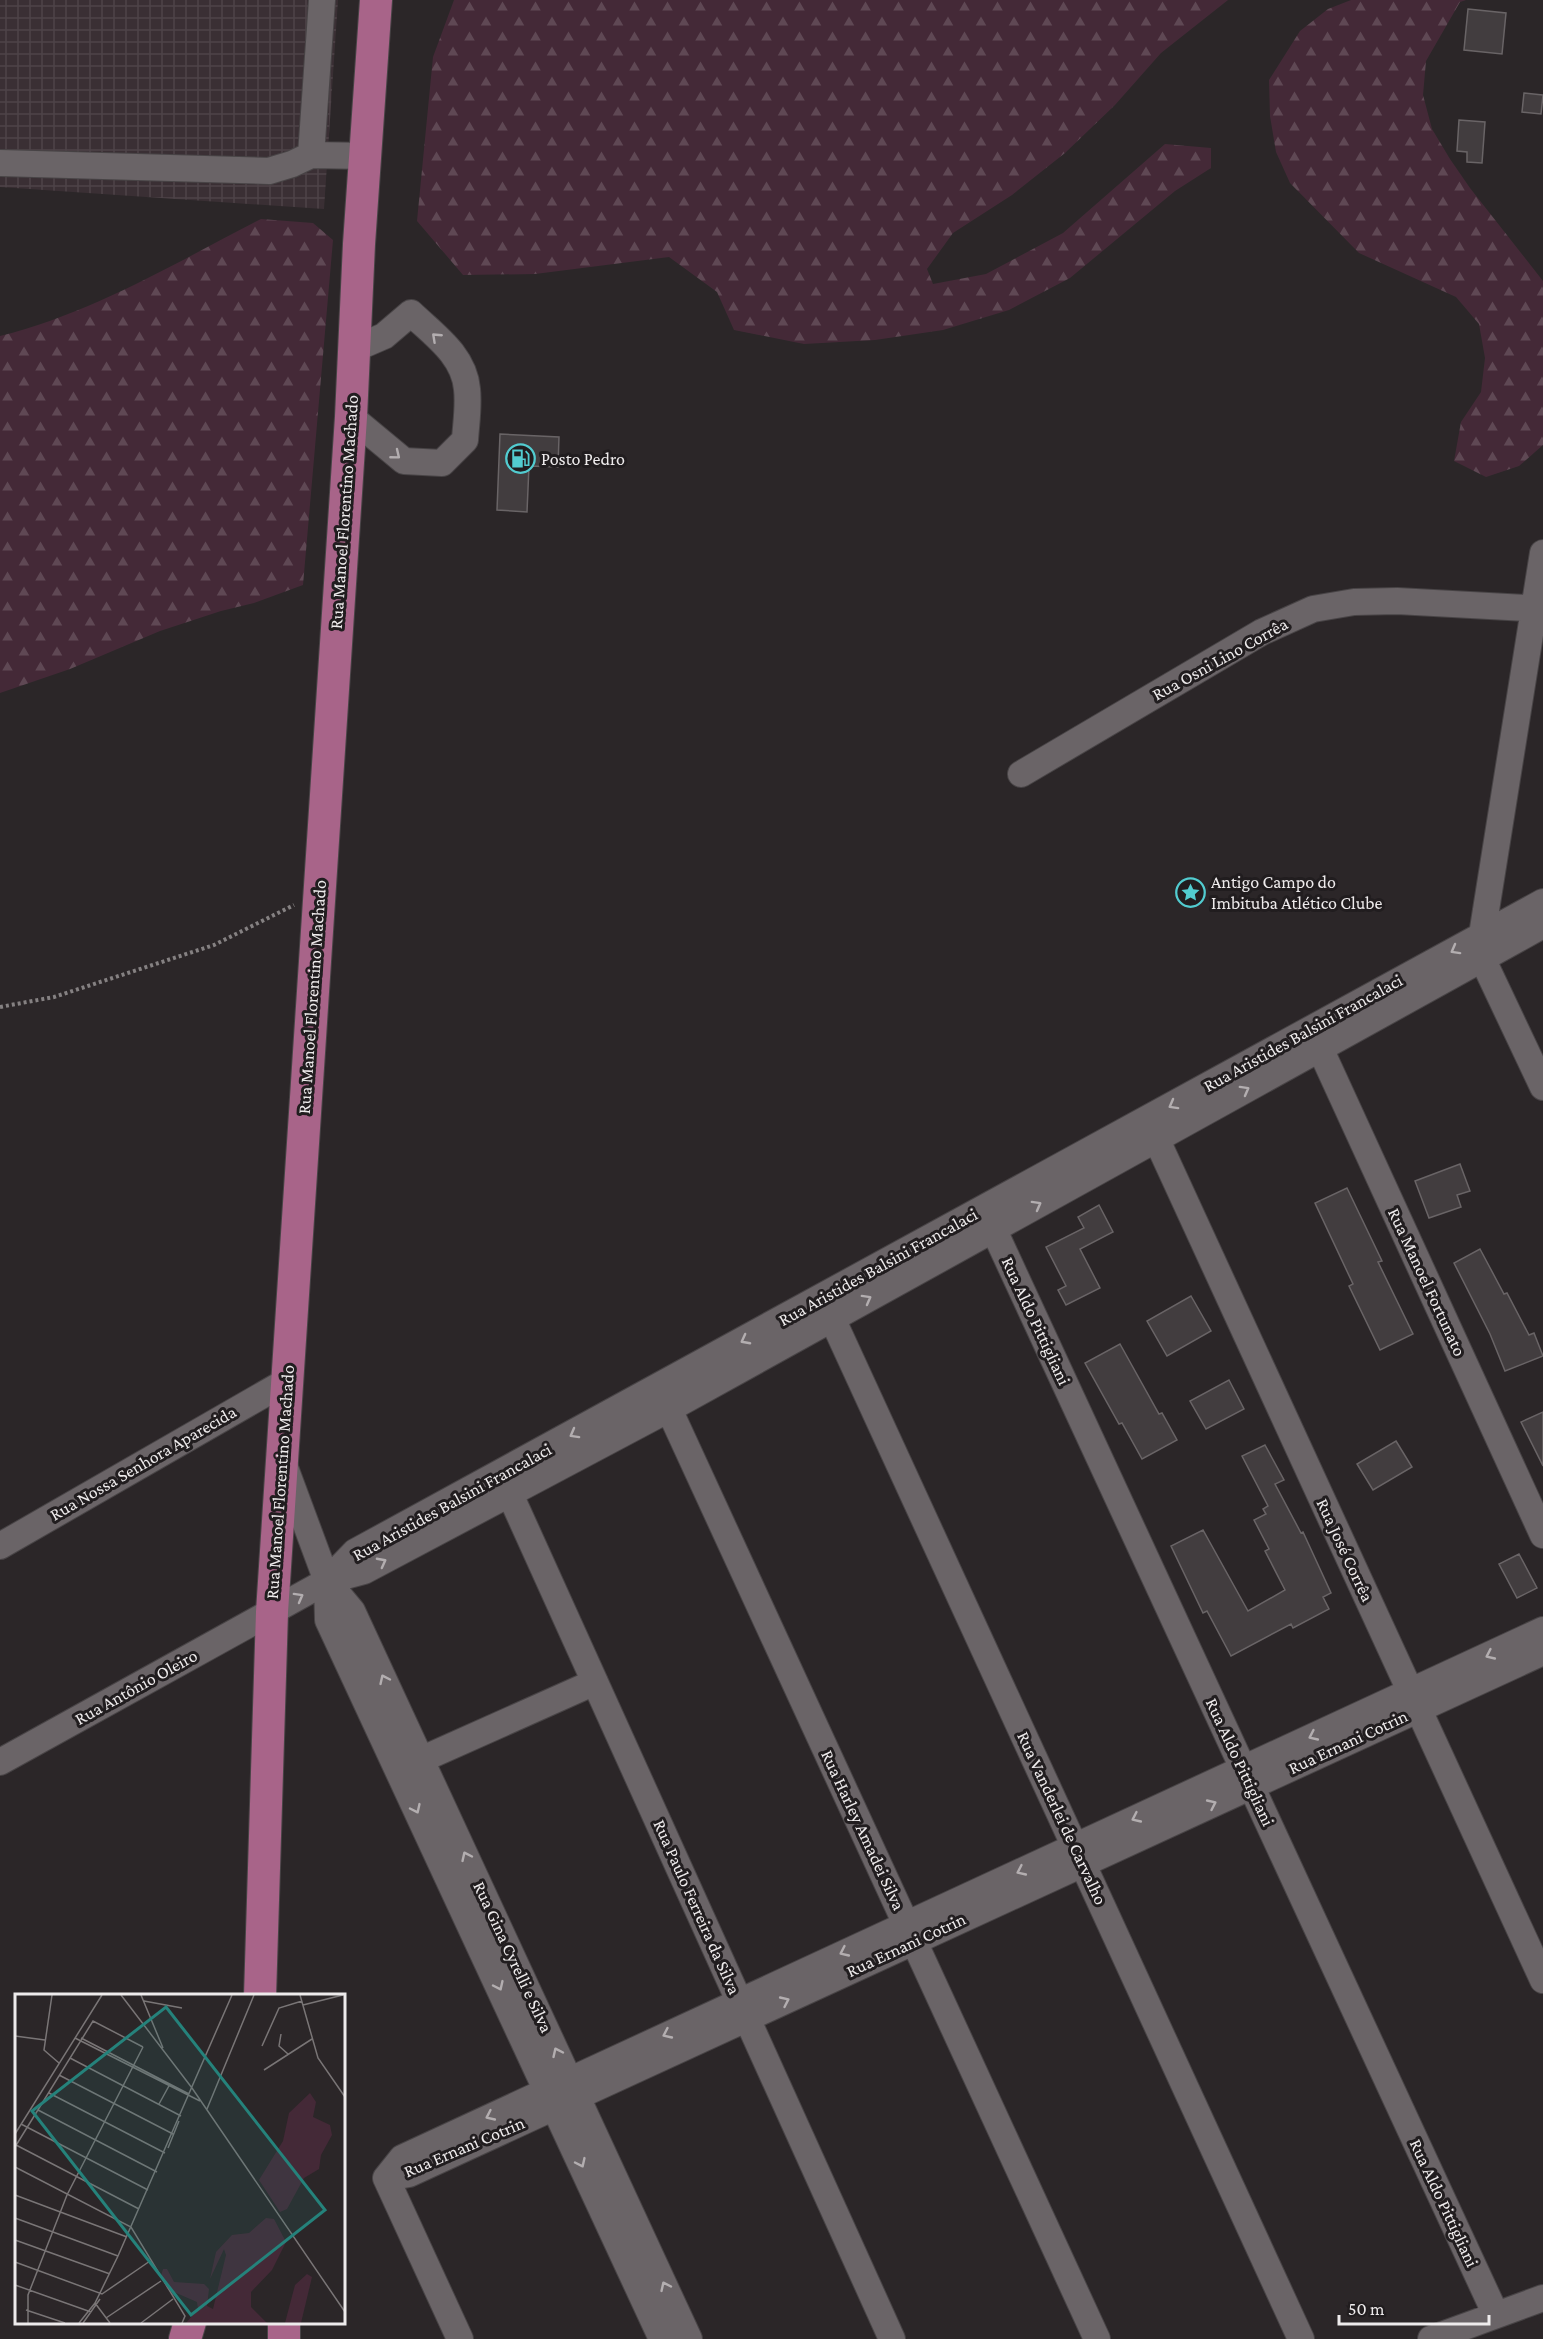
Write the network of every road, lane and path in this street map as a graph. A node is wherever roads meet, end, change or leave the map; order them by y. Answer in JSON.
{"nodes":[{"id":1,"x":322,"y":0,"type":"edge"},
{"id":2,"x":376,"y":0,"type":"edge"},
{"id":3,"x":311,"y":155,"type":"junction"},
{"id":4,"x":366,"y":156,"type":"junction"},
{"id":5,"x":0,"y":163,"type":"edge"},
{"id":6,"x":354,"y":349,"type":"junction"},
{"id":7,"x":351,"y":417,"type":"junction"},
{"id":8,"x":1543,"y":553,"type":"edge"},
{"id":9,"x":1539,"y":609,"type":"edge"},
{"id":10,"x":1022,"y":774,"type":"dead end"},
{"id":11,"x":318,"y":893,"type":"junction"},
{"id":12,"x":1543,"y":902,"type":"edge"},
{"id":13,"x":1543,"y":925,"type":"edge"},
{"id":14,"x":1482,"y":946,"type":"junction"},
{"id":15,"x":0,"y":1007,"type":"edge"},
{"id":16,"x":1316,"y":1039,"type":"junction"},
{"id":17,"x":1543,"y":1087,"type":"edge"},
{"id":18,"x":1152,"y":1129,"type":"junction"},
{"id":19,"x":989,"y":1219,"type":"junction"},
{"id":20,"x":827,"y":1308,"type":"junction"},
{"id":21,"x":287,"y":1381,"type":"junction"},
{"id":22,"x":658,"y":1386,"type":"junction"},
{"id":23,"x":669,"y":1409,"type":"junction"},
{"id":24,"x":282,"y":1460,"type":"junction"},
{"id":25,"x":506,"y":1485,"type":"junction"},
{"id":26,"x":1543,"y":1535,"type":"edge"},
{"id":27,"x":0,"y":1546,"type":"edge"},
{"id":28,"x":327,"y":1581,"type":"junction"},
{"id":29,"x":272,"y":1612,"type":"junction"},
{"id":30,"x":1543,"y":1630,"type":"edge"},
{"id":31,"x":1543,"y":1652,"type":"edge"},
{"id":32,"x":595,"y":1682,"type":"junction"},
{"id":33,"x":1414,"y":1700,"type":"junction"},
{"id":34,"x":0,"y":1762,"type":"edge"},
{"id":35,"x":410,"y":1765,"type":"junction"},
{"id":36,"x":1247,"y":1778,"type":"junction"},
{"id":37,"x":1079,"y":1855,"type":"junction"},
{"id":38,"x":910,"y":1933,"type":"junction"},
{"id":39,"x":1543,"y":1980,"type":"edge"},
{"id":40,"x":260,"y":1994,"type":"edge"},
{"id":41,"x":743,"y":2010,"type":"junction"},
{"id":42,"x":562,"y":2093,"type":"junction"},
{"id":43,"x":1543,"y":2298,"type":"edge"},
{"id":44,"x":1496,"y":2315,"type":"junction"},
{"id":45,"x":190,"y":2324,"type":"edge"},
{"id":46,"x":186,"y":2339,"type":"edge"},
{"id":47,"x":460,"y":2339,"type":"edge"},
{"id":48,"x":662,"y":2339,"type":"edge"},
{"id":49,"x":689,"y":2339,"type":"edge"},
{"id":50,"x":892,"y":2339,"type":"edge"},
{"id":51,"x":1097,"y":2339,"type":"edge"},
{"id":52,"x":1301,"y":2339,"type":"edge"},
{"id":53,"x":1431,"y":2339,"type":"edge"}],
"edges":[{"from":1,"to":3,"type":"street"},
{"from":2,"to":4,"type":"main road","name":"Rua Manoel Florentino Machado"},
{"from":3,"to":4,"type":"street"},
{"from":3,"to":5,"type":"street"},
{"from":4,"to":6,"type":"main road","name":"Rua Manoel Florentino Machado"},
{"from":6,"to":7,"type":"main road","name":"Rua Manoel Florentino Machado"},
{"from":7,"to":6,"type":"street","one_way":true},
{"from":7,"to":11,"type":"main road","name":"Rua Manoel Florentino Machado"},
{"from":8,"to":9,"type":"street"},
{"from":9,"to":10,"type":"street","name":"Rua Osni Lino Corrêa"},
{"from":9,"to":14,"type":"street"},
{"from":11,"to":15,"type":"path"},
{"from":11,"to":21,"type":"main road","name":"Rua Manoel Florentino Machado"},
{"from":12,"to":14,"type":"street","name":"Rua Aristides Balsini Francalaci"},
{"from":13,"to":14,"type":"street","name":"Rua Aristides Balsini Francalaci"},
{"from":14,"to":16,"type":"street","name":"Rua Aristides Balsini Francalaci"},
{"from":14,"to":17,"type":"street"},
{"from":16,"to":18,"type":"street","name":"Rua Aristides Balsini Francalaci"},
{"from":16,"to":26,"type":"street","name":"Rua Manoel Fortunato"},
{"from":18,"to":19,"type":"street","name":"Rua Aristides Balsini Francalaci"},
{"from":18,"to":33,"type":"street","name":"Rua José Corrêa"},
{"from":19,"to":20,"type":"street","name":"Rua Aristides Balsini Francalaci"},
{"from":19,"to":36,"type":"street","name":"Rua Aldo Pittigliani"},
{"from":20,"to":22,"type":"street","name":"Rua Aristides Balsini Francalaci","one_way":true},
{"from":20,"to":23,"type":"street","name":"Rua Aristides Balsini Francalaci"},
{"from":20,"to":37,"type":"street","name":"Rua Vanderlei de Carvalho"},
{"from":21,"to":24,"type":"main road","name":"Rua Manoel Florentino Machado"},
{"from":21,"to":27,"type":"street","name":"Rua Nossa Senhora Aparecida"},
{"from":22,"to":23,"type":"street","name":"Rua Harley Amadei Silva"},
{"from":22,"to":25,"type":"street","name":"Rua Aristides Balsini Francalaci","one_way":true},
{"from":23,"to":25,"type":"street","name":"Rua Aristides Balsini Francalaci"},
{"from":23,"to":38,"type":"street","name":"Rua Harley Amadei Silva"},
{"from":24,"to":28,"type":"street","name":"Rua Gina Cyrelli e Silva"},
{"from":24,"to":29,"type":"main road","name":"Rua Manoel Florentino Machado"},
{"from":25,"to":28,"type":"street","name":"Rua Aristides Balsini Francalaci"},
{"from":25,"to":32,"type":"street","name":"Rua Paulo Ferreira da Silva"},
{"from":29,"to":28,"type":"street","name":"Rua Aristides Balsini Francalaci","one_way":true},
{"from":28,"to":35,"type":"street","name":"Rua Gina Cyrelli e Silva"},
{"from":29,"to":34,"type":"street","name":"Rua Antônio Oleiro"},
{"from":29,"to":40,"type":"main road","name":"Rua Manoel Florentino Machado"},
{"from":30,"to":33,"type":"street","name":"Rua Ernani Cotrin","one_way":true},
{"from":31,"to":33,"type":"street","name":"Rua Ernani Cotrin"},
{"from":32,"to":35,"type":"street"},
{"from":32,"to":41,"type":"street","name":"Rua Paulo Ferreira da Silva"},
{"from":33,"to":36,"type":"street","name":"Rua Ernani Cotrin"},
{"from":33,"to":39,"type":"street","name":"Rua José Corrêa"},
{"from":35,"to":42,"type":"street","name":"Rua Gina Cyrelli e Silva"},
{"from":36,"to":37,"type":"street","name":"Rua Ernani Cotrin"},
{"from":36,"to":44,"type":"street","name":"Rua Aldo Pittigliani"},
{"from":37,"to":38,"type":"street","name":"Rua Ernani Cotrin"},
{"from":37,"to":52,"type":"street","name":"Rua Vanderlei de Carvalho"},
{"from":38,"to":41,"type":"street","name":"Rua Ernani Cotrin"},
{"from":38,"to":51,"type":"street","name":"Rua Harley Amadei Silva"},
{"from":41,"to":42,"type":"street","name":"Rua Ernani Cotrin"},
{"from":41,"to":50,"type":"street","name":"Rua Paulo Ferreira da Silva"},
{"from":42,"to":47,"type":"street","name":"Rua Ernani Cotrin"},
{"from":42,"to":48,"type":"street","name":"Rua Gina Cyrelli e Silva","one_way":true},
{"from":49,"to":42,"type":"street","name":"Rua Gina Cyrelli e Silva","one_way":true},
{"from":43,"to":44,"type":"street"},
{"from":44,"to":53,"type":"street"},
{"from":45,"to":46,"type":"main road"}]}
